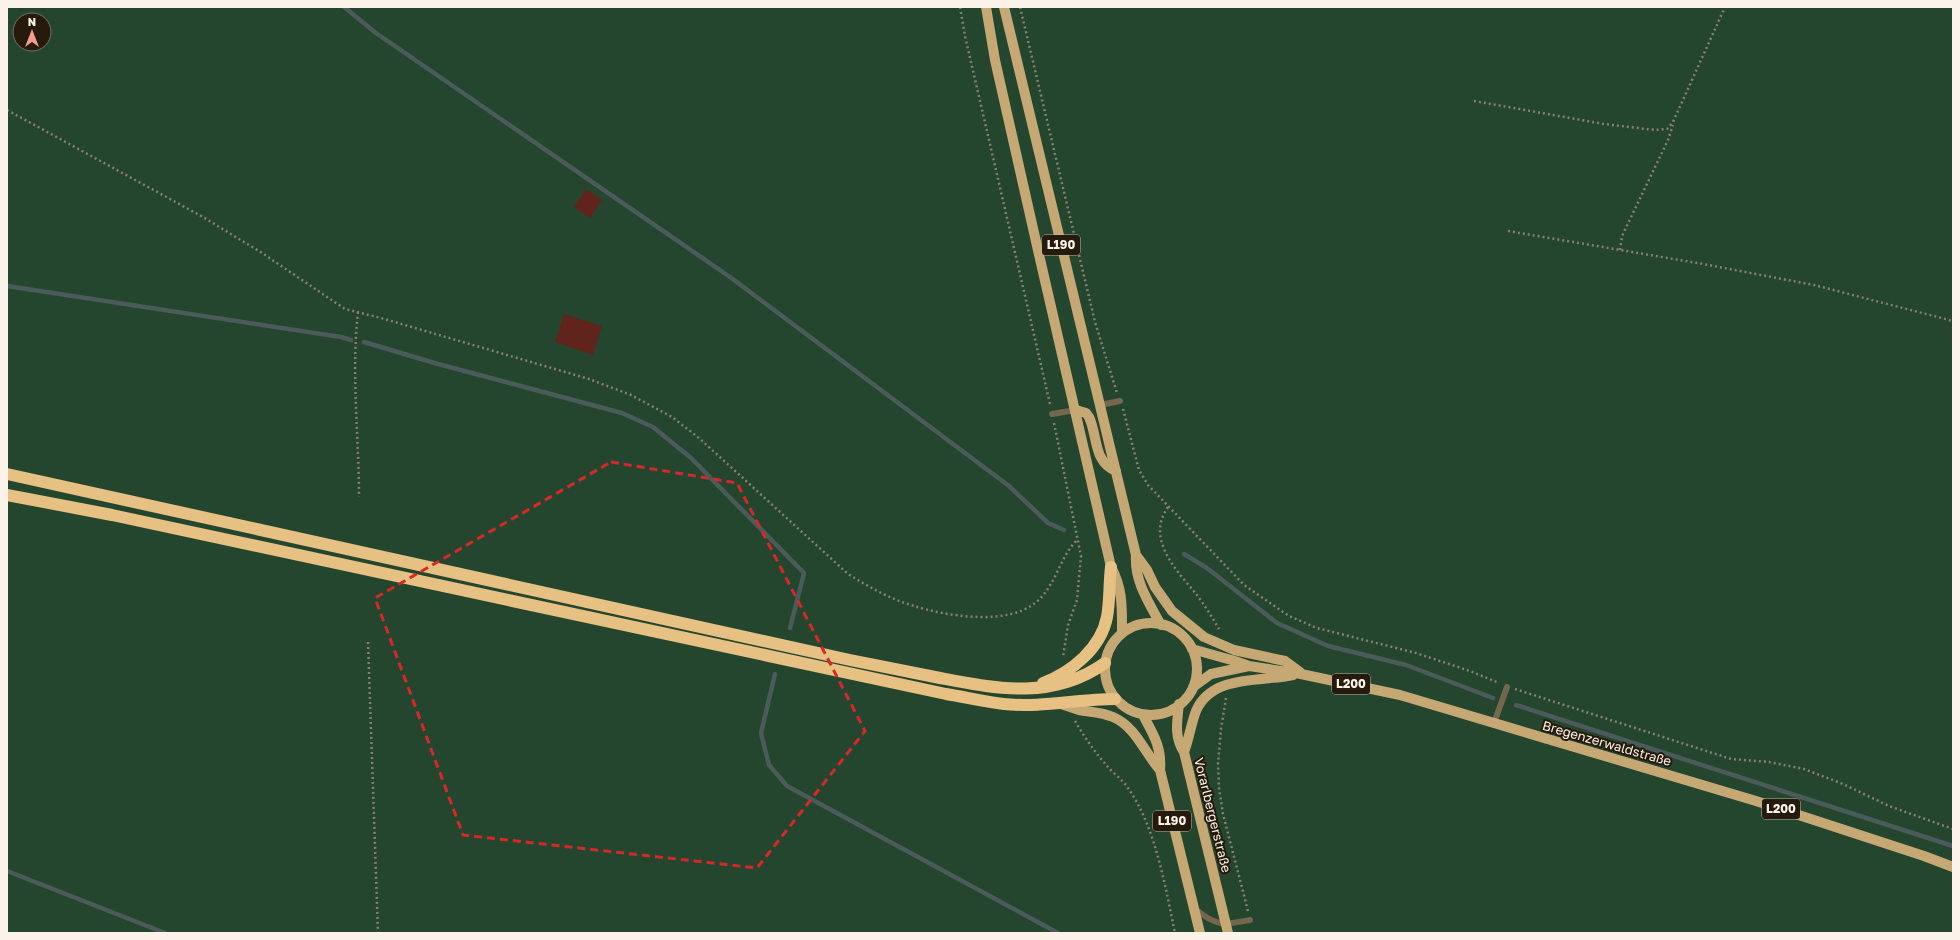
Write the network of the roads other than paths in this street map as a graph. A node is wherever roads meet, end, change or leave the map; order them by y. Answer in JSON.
{"nodes":[{"id":1,"x":986,"y":7,"type":"edge"},
{"id":2,"x":1004,"y":7,"type":"edge"},
{"id":3,"x":1120,"y":401,"type":"road end"},
{"id":4,"x":1100,"y":405,"type":"junction"},
{"id":5,"x":1076,"y":410,"type":"junction"},
{"id":6,"x":1052,"y":414,"type":"road end"},
{"id":7,"x":1116,"y":471,"type":"junction"},
{"id":8,"x":8,"y":474,"type":"edge"},
{"id":9,"x":7,"y":494,"type":"edge"},
{"id":10,"x":1136,"y":555,"type":"junction"},
{"id":11,"x":1111,"y":567,"type":"junction"},
{"id":12,"x":1161,"y":625,"type":"junction"},
{"id":13,"x":1122,"y":633,"type":"junction"},
{"id":14,"x":1192,"y":649,"type":"junction"},
{"id":15,"x":1105,"y":663,"type":"junction"},
{"id":16,"x":1249,"y":666,"type":"junction"},
{"id":17,"x":1301,"y":674,"type":"junction"},
{"id":18,"x":1193,"y":687,"type":"junction"},
{"id":19,"x":1507,"y":687,"type":"road end"},
{"id":20,"x":1026,"y":690,"type":"junction"},
{"id":21,"x":1115,"y":698,"type":"junction"},
{"id":22,"x":1059,"y":703,"type":"junction"},
{"id":23,"x":1179,"y":704,"type":"junction"},
{"id":24,"x":1144,"y":715,"type":"junction"},
{"id":25,"x":1494,"y":723,"type":"junction"},
{"id":26,"x":1184,"y":752,"type":"junction"},
{"id":27,"x":1160,"y":770,"type":"junction"},
{"id":28,"x":1953,"y":867,"type":"edge"},
{"id":29,"x":1194,"y":908,"type":"junction"},
{"id":30,"x":1250,"y":920,"type":"road end"},
{"id":31,"x":1227,"y":929,"type":"edge"},
{"id":32,"x":1200,"y":933,"type":"edge"}],
"edges":[{"from":1,"to":5,"type":"main road","number":"L190"},
{"from":2,"to":4,"type":"main road","number":"L190"},
{"from":3,"to":4,"type":"lane"},
{"from":4,"to":7,"type":"main road","number":"L190"},
{"from":5,"to":6,"type":"lane"},
{"from":5,"to":7,"type":"main road"},
{"from":5,"to":11,"type":"main road","number":"L190"},
{"from":7,"to":10,"type":"main road","number":"L190"},
{"from":8,"to":20,"type":"highway"},
{"from":9,"to":22,"type":"highway"},
{"from":10,"to":12,"type":"main road","number":"L190"},
{"from":10,"to":17,"type":"main road"},
{"from":11,"to":13,"type":"main road","number":"L190"},
{"from":11,"to":20,"type":"highway"},
{"from":12,"to":13,"type":"main road"},
{"from":12,"to":14,"type":"main road"},
{"from":13,"to":15,"type":"main road"},
{"from":14,"to":16,"type":"main road","name":"Bregenzerwaldstraße","number":"L200"},
{"from":14,"to":18,"type":"main road"},
{"from":15,"to":20,"type":"highway"},
{"from":15,"to":21,"type":"main road"},
{"from":16,"to":17,"type":"main road","name":"Bregenzerwaldstraße","number":"L200"},
{"from":16,"to":18,"type":"main road","name":"Bregenzerwaldstraße","number":"L200"},
{"from":17,"to":25,"type":"main road","name":"Bregenzerwaldstraße","number":"L200"},
{"from":17,"to":26,"type":"main road"},
{"from":18,"to":23,"type":"main road"},
{"from":19,"to":25,"type":"lane"},
{"from":21,"to":22,"type":"highway"},
{"from":21,"to":24,"type":"main road"},
{"from":22,"to":27,"type":"main road"},
{"from":23,"to":24,"type":"main road"},
{"from":23,"to":26,"type":"main road","name":"Vorarlbergerstraße","number":"L190"},
{"from":24,"to":27,"type":"main road","number":"L190"},
{"from":25,"to":28,"type":"main road","name":"Bregenzerwaldstraße","number":"L200"},
{"from":26,"to":31,"type":"main road","name":"Vorarlbergerstraße","number":"L190"},
{"from":27,"to":29,"type":"main road","number":"L190"},
{"from":29,"to":31,"type":"lane"},
{"from":29,"to":32,"type":"main road","number":"L190"},
{"from":30,"to":31,"type":"lane"}]}
